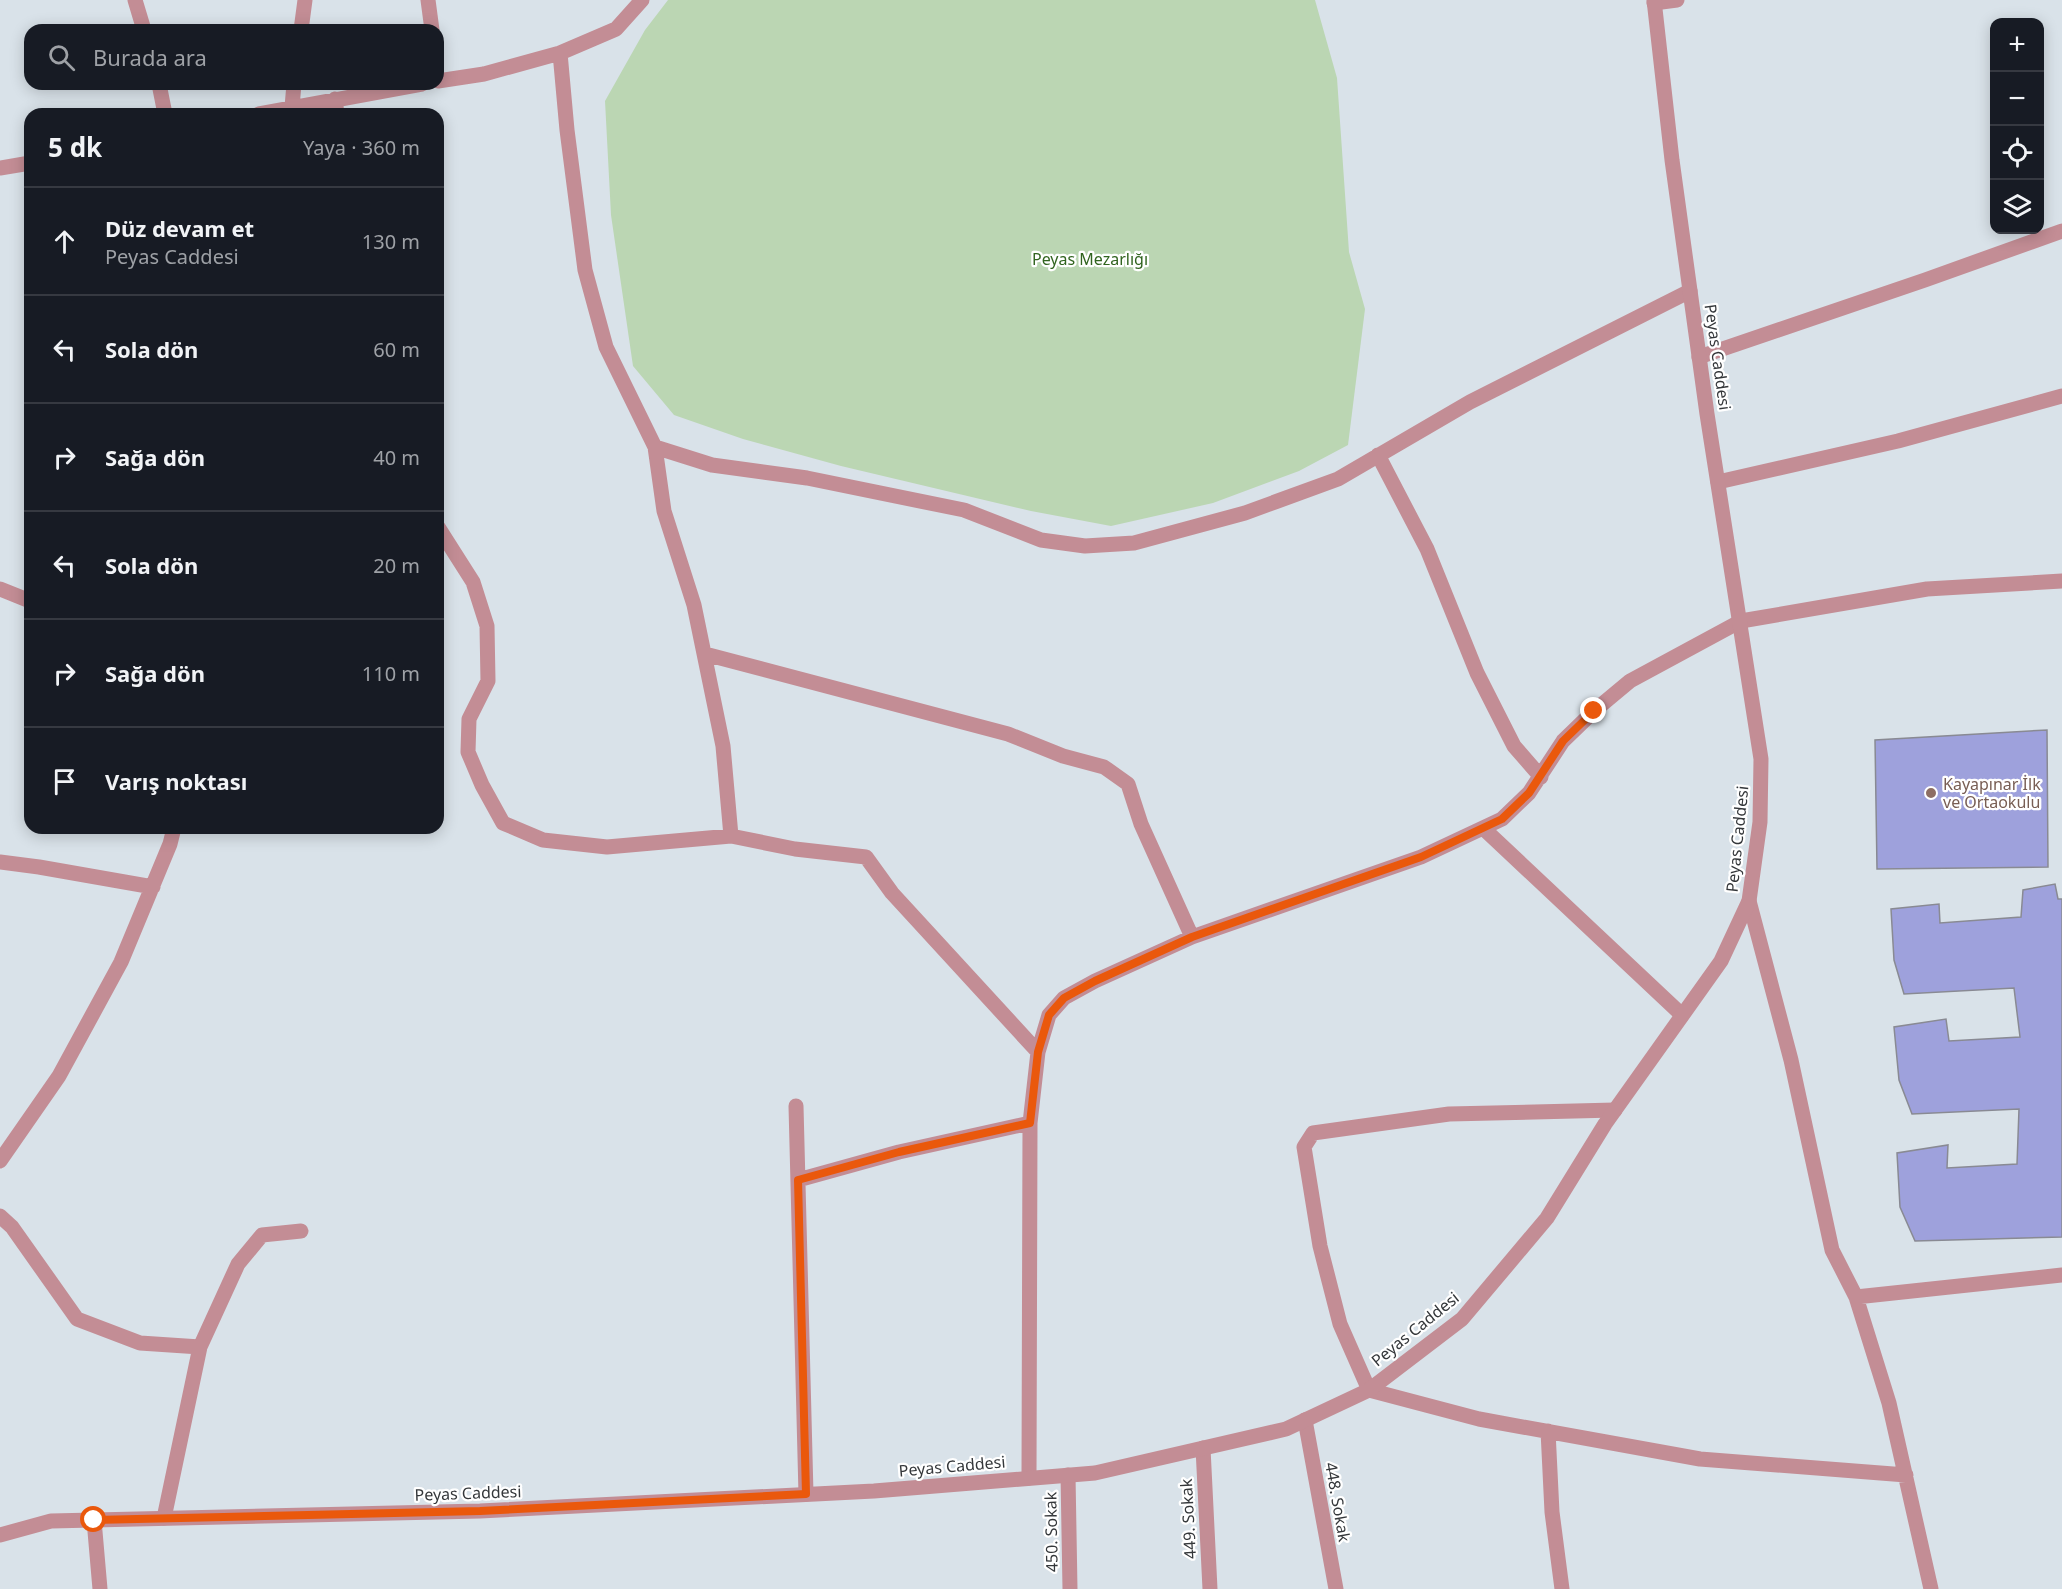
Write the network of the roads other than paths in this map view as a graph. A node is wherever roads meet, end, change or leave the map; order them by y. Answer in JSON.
{"nodes":[{"id":1,"x":135,"y":0,"type":"edge"},
{"id":2,"x":305,"y":0,"type":"edge"},
{"id":3,"x":428,"y":0,"type":"edge"},
{"id":4,"x":642,"y":0,"type":"edge"},
{"id":5,"x":1677,"y":0,"type":"edge"},
{"id":6,"x":1654,"y":1,"type":"edge"},
{"id":7,"x":142,"y":24,"type":"edge"},
{"id":8,"x":302,"y":24,"type":"edge"},
{"id":9,"x":431,"y":24,"type":"edge"},
{"id":10,"x":560,"y":53,"type":"junction"},
{"id":11,"x":444,"y":76,"type":"edge"},
{"id":12,"x":160,"y":90,"type":"edge"},
{"id":13,"x":293,"y":90,"type":"edge"},
{"id":14,"x":400,"y":90,"type":"edge"},
{"id":15,"x":291,"y":107,"type":"junction"},
{"id":16,"x":336,"y":107,"type":"edge"},
{"id":17,"x":164,"y":108,"type":"edge"},
{"id":18,"x":286,"y":108,"type":"edge"},
{"id":19,"x":24,"y":164,"type":"edge"},
{"id":20,"x":0,"y":168,"type":"edge"},
{"id":21,"x":2062,"y":231,"type":"edge"},
{"id":22,"x":1690,"y":291,"type":"junction"},
{"id":23,"x":1699,"y":357,"type":"junction"},
{"id":24,"x":2062,"y":396,"type":"edge"},
{"id":25,"x":655,"y":447,"type":"junction"},
{"id":26,"x":1378,"y":455,"type":"junction"},
{"id":27,"x":1718,"y":482,"type":"junction"},
{"id":28,"x":444,"y":536,"type":"edge"},
{"id":29,"x":2062,"y":581,"type":"edge"},
{"id":30,"x":0,"y":589,"type":"edge"},
{"id":31,"x":24,"y":599,"type":"edge"},
{"id":32,"x":1741,"y":621,"type":"junction"},
{"id":33,"x":705,"y":654,"type":"junction"},
{"id":34,"x":1541,"y":777,"type":"junction"},
{"id":35,"x":1483,"y":828,"type":"junction"},
{"id":36,"x":173,"y":834,"type":"edge"},
{"id":37,"x":731,"y":836,"type":"junction"},
{"id":38,"x":0,"y":862,"type":"edge"},
{"id":39,"x":153,"y":887,"type":"junction"},
{"id":40,"x":1749,"y":901,"type":"junction"},
{"id":41,"x":1192,"y":937,"type":"junction"},
{"id":42,"x":1682,"y":1015,"type":"junction"},
{"id":43,"x":1038,"y":1052,"type":"junction"},
{"id":44,"x":796,"y":1106,"type":"dead end"},
{"id":45,"x":1615,"y":1110,"type":"junction"},
{"id":46,"x":1030,"y":1123,"type":"junction"},
{"id":47,"x":0,"y":1161,"type":"edge"},
{"id":48,"x":798,"y":1180,"type":"junction"},
{"id":49,"x":0,"y":1216,"type":"edge"},
{"id":50,"x":301,"y":1231,"type":"dead end"},
{"id":51,"x":2062,"y":1275,"type":"edge"},
{"id":52,"x":1856,"y":1297,"type":"junction"},
{"id":53,"x":200,"y":1347,"type":"junction"},
{"id":54,"x":1369,"y":1390,"type":"junction"},
{"id":55,"x":1305,"y":1420,"type":"junction"},
{"id":56,"x":1548,"y":1431,"type":"junction"},
{"id":57,"x":1203,"y":1448,"type":"junction"},
{"id":58,"x":1068,"y":1475,"type":"junction"},
{"id":59,"x":1906,"y":1476,"type":"junction"},
{"id":60,"x":1029,"y":1478,"type":"junction"},
{"id":61,"x":806,"y":1494,"type":"junction"},
{"id":62,"x":164,"y":1518,"type":"junction"},
{"id":63,"x":94,"y":1520,"type":"junction"},
{"id":64,"x":0,"y":1535,"type":"edge"},
{"id":65,"x":100,"y":1589,"type":"edge"},
{"id":66,"x":1070,"y":1589,"type":"edge"},
{"id":67,"x":1210,"y":1589,"type":"edge"},
{"id":68,"x":1336,"y":1589,"type":"edge"},
{"id":69,"x":1562,"y":1589,"type":"edge"},
{"id":70,"x":1931,"y":1589,"type":"edge"}],
"edges":[{"from":1,"to":7,"type":"street"},
{"from":2,"to":8,"type":"street"},
{"from":3,"to":9,"type":"street"},
{"from":4,"to":10,"type":"street"},
{"from":5,"to":6,"type":"street"},
{"from":6,"to":22,"type":"street","name":"Peyas Caddesi"},
{"from":10,"to":11,"type":"street"},
{"from":10,"to":25,"type":"street"},
{"from":12,"to":17,"type":"street"},
{"from":13,"to":15,"type":"street"},
{"from":14,"to":16,"type":"street"},
{"from":15,"to":16,"type":"street"},
{"from":15,"to":18,"type":"street"},
{"from":19,"to":20,"type":"street"},
{"from":21,"to":23,"type":"street"},
{"from":22,"to":23,"type":"street","name":"Peyas Caddesi"},
{"from":22,"to":26,"type":"street"},
{"from":23,"to":27,"type":"street","name":"Peyas Caddesi"},
{"from":24,"to":27,"type":"street"},
{"from":25,"to":26,"type":"street"},
{"from":25,"to":33,"type":"street"},
{"from":26,"to":34,"type":"street"},
{"from":27,"to":32,"type":"street","name":"Peyas Caddesi"},
{"from":28,"to":37,"type":"street"},
{"from":29,"to":32,"type":"street"},
{"from":30,"to":31,"type":"street"},
{"from":32,"to":34,"type":"street"},
{"from":32,"to":40,"type":"street","name":"Peyas Caddesi"},
{"from":33,"to":37,"type":"street"},
{"from":33,"to":41,"type":"street"},
{"from":34,"to":35,"type":"street"},
{"from":35,"to":41,"type":"street"},
{"from":35,"to":42,"type":"street"},
{"from":36,"to":39,"type":"street"},
{"from":37,"to":43,"type":"street"},
{"from":38,"to":39,"type":"street"},
{"from":39,"to":47,"type":"street"},
{"from":40,"to":42,"type":"street","name":"Peyas Caddesi"},
{"from":40,"to":52,"type":"street"},
{"from":41,"to":43,"type":"street"},
{"from":42,"to":45,"type":"street","name":"Peyas Caddesi"},
{"from":43,"to":46,"type":"street"},
{"from":44,"to":48,"type":"street"},
{"from":45,"to":54,"type":"street","name":"Peyas Caddesi"},
{"from":45,"to":54,"type":"street"},
{"from":46,"to":48,"type":"street"},
{"from":46,"to":60,"type":"street"},
{"from":48,"to":61,"type":"street"},
{"from":49,"to":53,"type":"street"},
{"from":50,"to":53,"type":"street"},
{"from":51,"to":52,"type":"street"},
{"from":52,"to":59,"type":"street"},
{"from":53,"to":62,"type":"street"},
{"from":54,"to":55,"type":"street","name":"Peyas Caddesi"},
{"from":54,"to":56,"type":"street"},
{"from":55,"to":57,"type":"street","name":"Peyas Caddesi"},
{"from":55,"to":68,"type":"street","name":"448. Sokak"},
{"from":56,"to":59,"type":"street"},
{"from":56,"to":69,"type":"street"},
{"from":57,"to":58,"type":"street","name":"Peyas Caddesi"},
{"from":57,"to":67,"type":"street","name":"449. Sokak"},
{"from":58,"to":60,"type":"street","name":"Peyas Caddesi"},
{"from":58,"to":66,"type":"street","name":"450. Sokak"},
{"from":59,"to":70,"type":"street"},
{"from":60,"to":61,"type":"street","name":"Peyas Caddesi"},
{"from":61,"to":62,"type":"street","name":"Peyas Caddesi"},
{"from":62,"to":63,"type":"street","name":"Peyas Caddesi"},
{"from":63,"to":64,"type":"street","name":"Peyas Caddesi"},
{"from":63,"to":65,"type":"street"}]}
